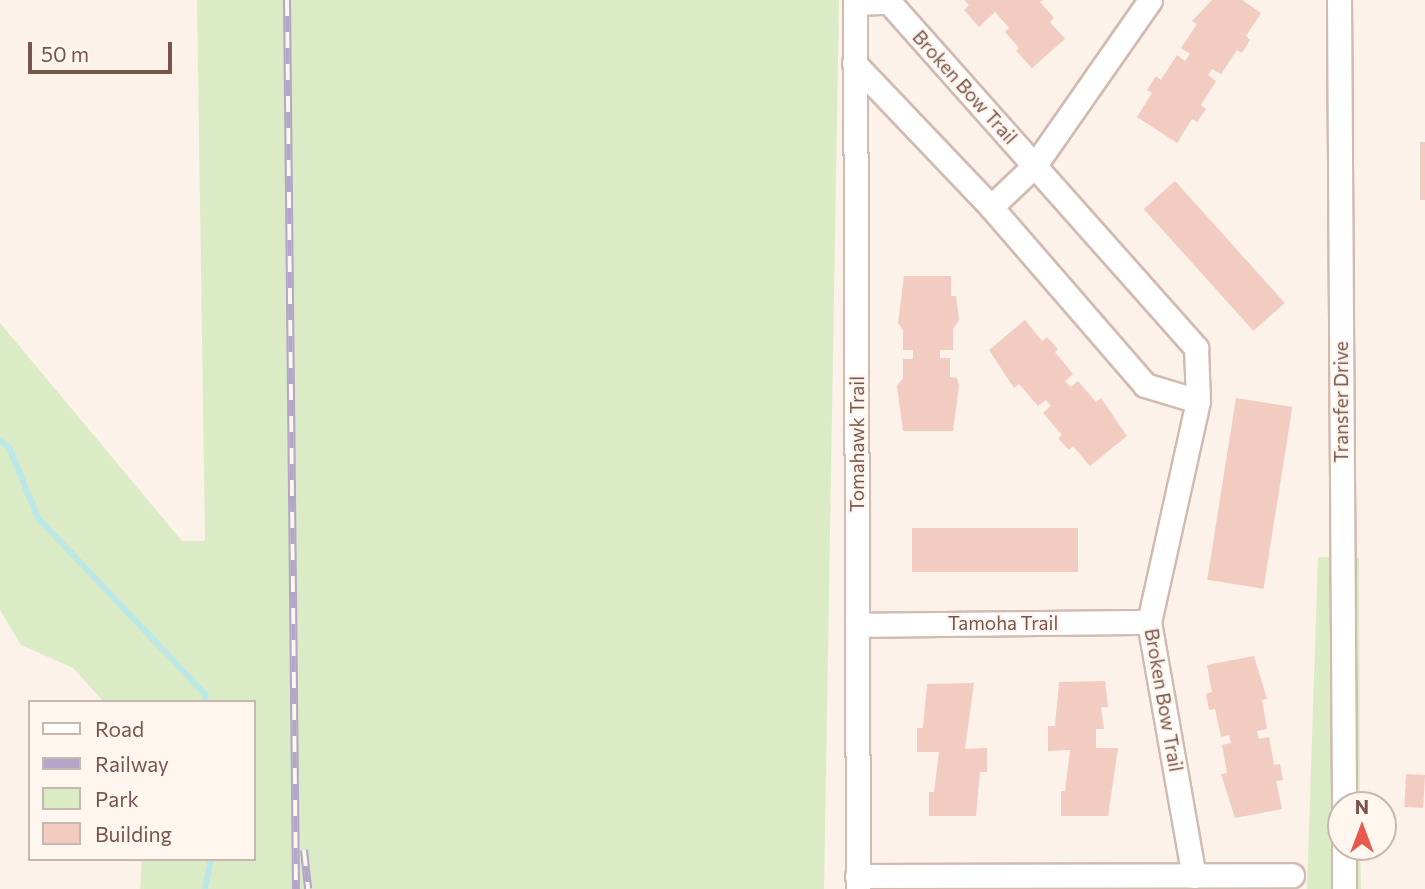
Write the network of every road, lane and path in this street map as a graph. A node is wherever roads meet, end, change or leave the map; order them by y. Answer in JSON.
{"nodes":[{"id":1,"x":1150,"y":0,"type":"edge"},
{"id":2,"x":1339,"y":0,"type":"edge"},
{"id":3,"x":855,"y":2,"type":"edge"},
{"id":4,"x":855,"y":63,"type":"junction"},
{"id":5,"x":1035,"y":165,"type":"junction"},
{"id":6,"x":991,"y":207,"type":"junction"},
{"id":7,"x":1198,"y":401,"type":"junction"},
{"id":8,"x":1149,"y":622,"type":"junction"},
{"id":9,"x":857,"y":625,"type":"junction"},
{"id":10,"x":1344,"y":791,"type":"edge"},
{"id":11,"x":1344,"y":861,"type":"edge"},
{"id":12,"x":1292,"y":875,"type":"dead end"},
{"id":13,"x":1194,"y":876,"type":"junction"},
{"id":14,"x":858,"y":883,"type":"edge"},
{"id":15,"x":1344,"y":889,"type":"edge"}],
"edges":[{"from":1,"to":5,"type":"street","name":"Broken Bow Trail"},
{"from":2,"to":10,"type":"street","name":"Transfer Drive"},
{"from":3,"to":4,"type":"street","name":"Tomahawk Trail"},
{"from":3,"to":5,"type":"street","name":"Broken Bow Trail"},
{"from":4,"to":6,"type":"street"},
{"from":4,"to":9,"type":"street","name":"Tomahawk Trail"},
{"from":5,"to":6,"type":"street","name":"Broken Bow Trail"},
{"from":5,"to":7,"type":"street","name":"Broken Bow Trail"},
{"from":6,"to":7,"type":"street"},
{"from":7,"to":8,"type":"street","name":"Broken Bow Trail"},
{"from":8,"to":9,"type":"street","name":"Tamoha Trail"},
{"from":8,"to":13,"type":"street","name":"Broken Bow Trail"},
{"from":9,"to":14,"type":"street","name":"Tomahawk Trail"},
{"from":11,"to":15,"type":"street"},
{"from":12,"to":13,"type":"street"},
{"from":13,"to":14,"type":"street"}]}
